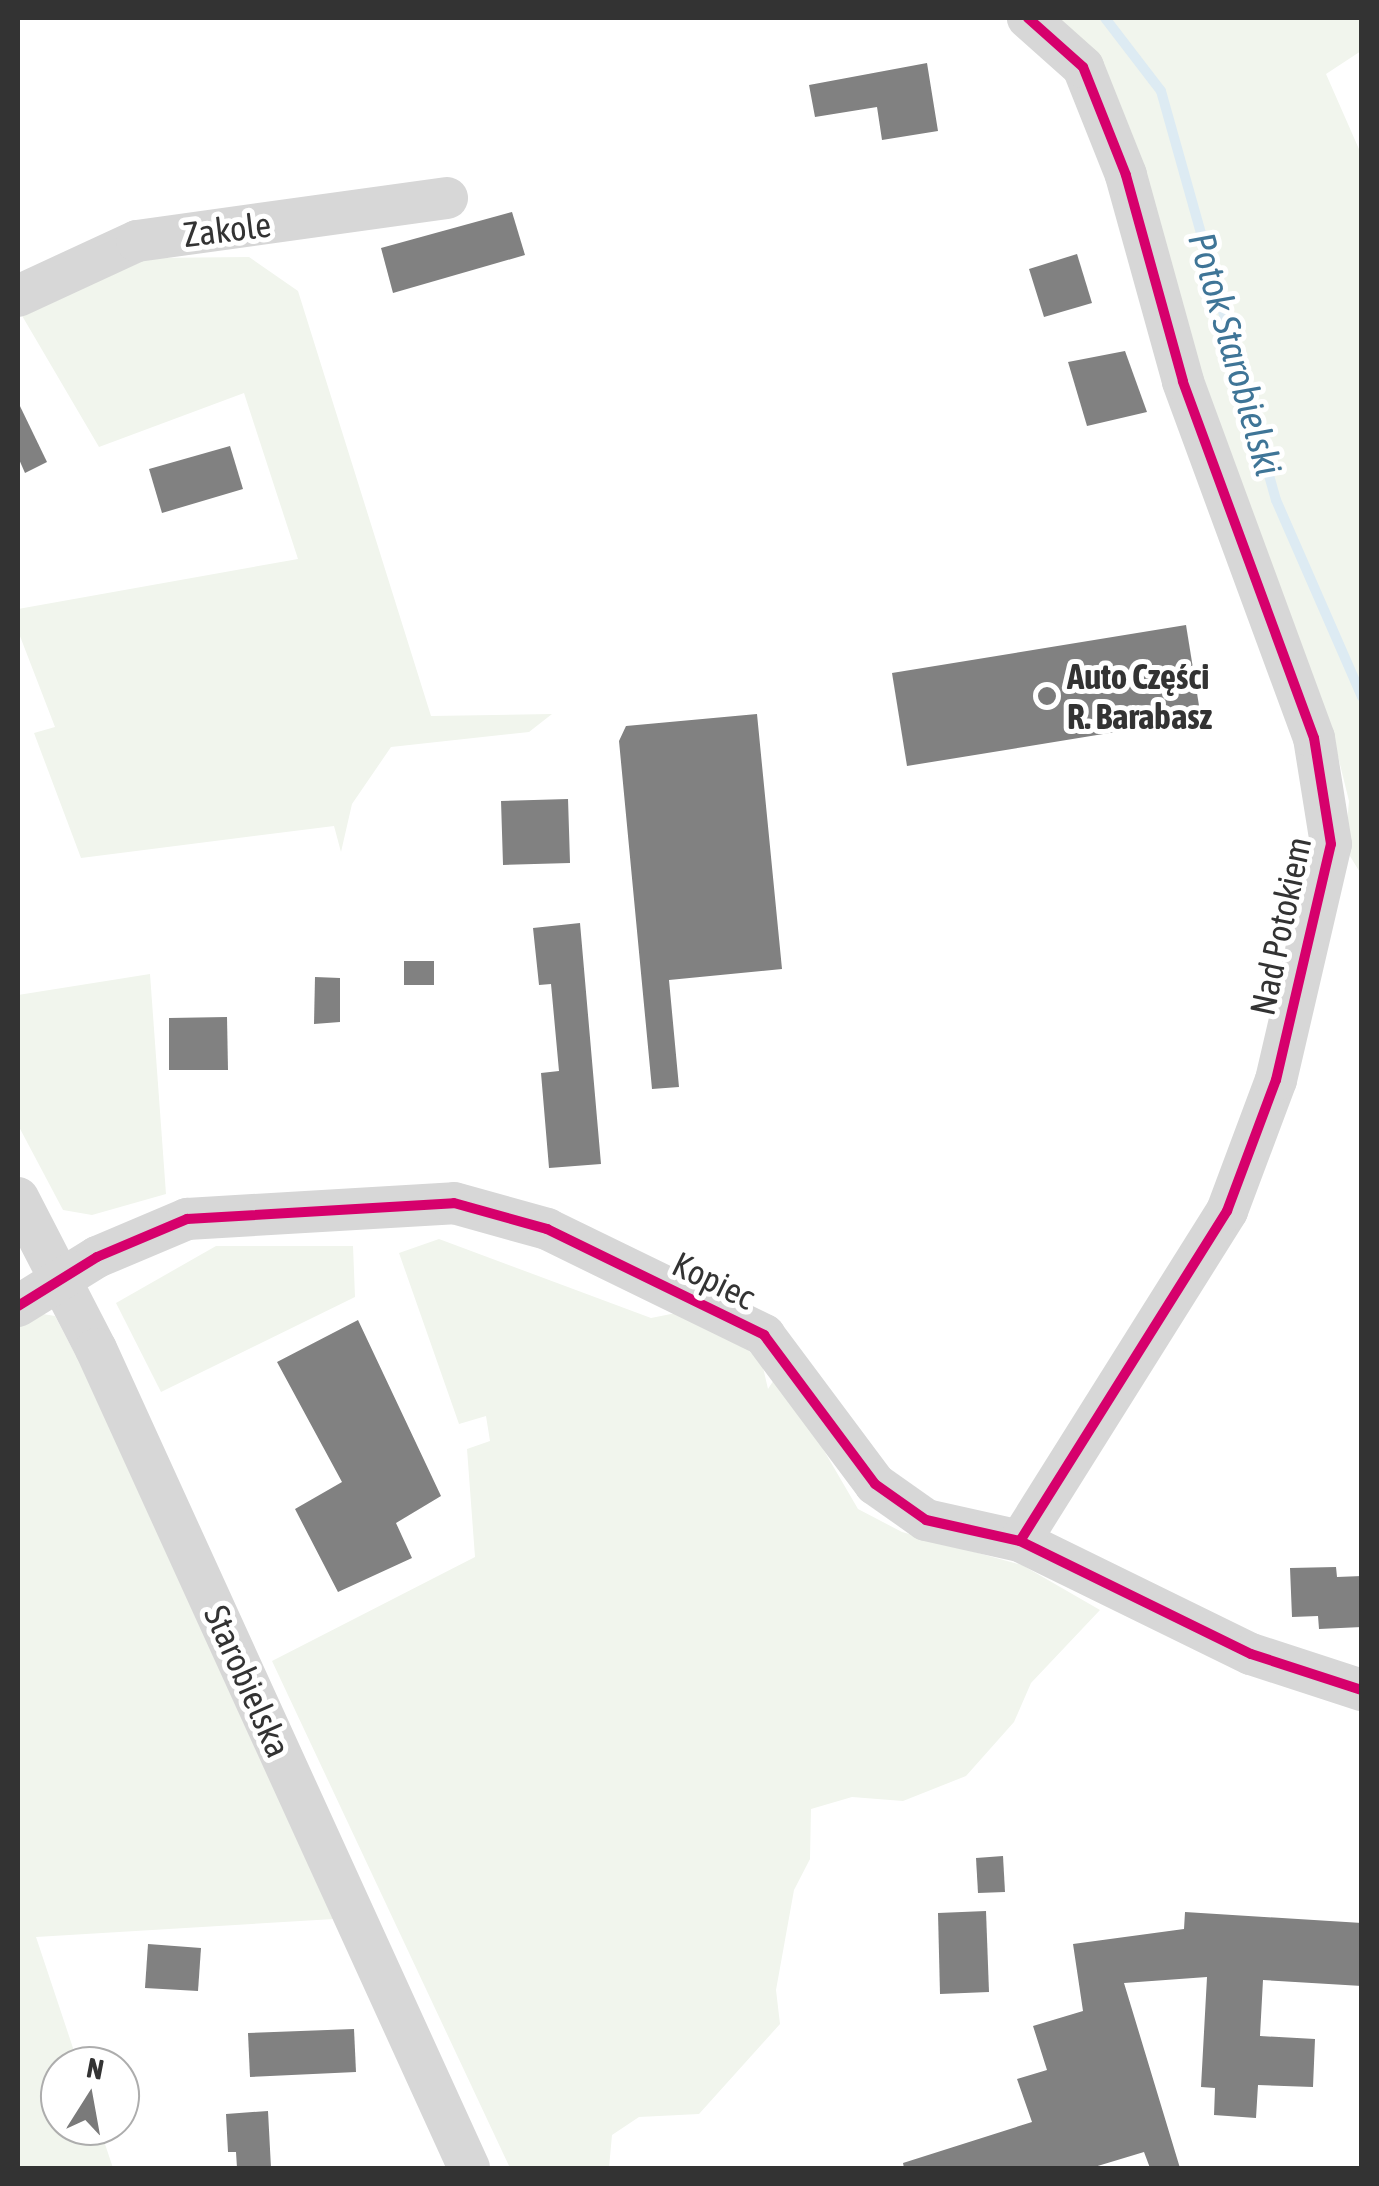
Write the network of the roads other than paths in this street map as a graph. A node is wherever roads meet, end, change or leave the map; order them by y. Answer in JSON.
{"nodes":[{"id":1,"x":1028,"y":18,"type":"edge"},
{"id":2,"x":447,"y":198,"type":"dead end"},
{"id":3,"x":18,"y":296,"type":"edge"},
{"id":4,"x":18,"y":1198,"type":"edge"},
{"id":5,"x":61,"y":1279,"type":"junction"},
{"id":6,"x":18,"y":1306,"type":"edge"},
{"id":7,"x":1020,"y":1542,"type":"junction"},
{"id":8,"x":1362,"y":1690,"type":"edge"},
{"id":9,"x":469,"y":2168,"type":"edge"}],
"edges":[{"from":1,"to":7,"type":"street","name":"Nad Potokiem"},
{"from":2,"to":3,"type":"street","name":"Zakole"},
{"from":4,"to":5,"type":"street","name":"Starobielska"},
{"from":5,"to":6,"type":"street","name":"Kopiec"},
{"from":5,"to":7,"type":"street","name":"Kopiec"},
{"from":5,"to":9,"type":"street","name":"Starobielska"},
{"from":7,"to":8,"type":"street","name":"Kopiec"}]}
